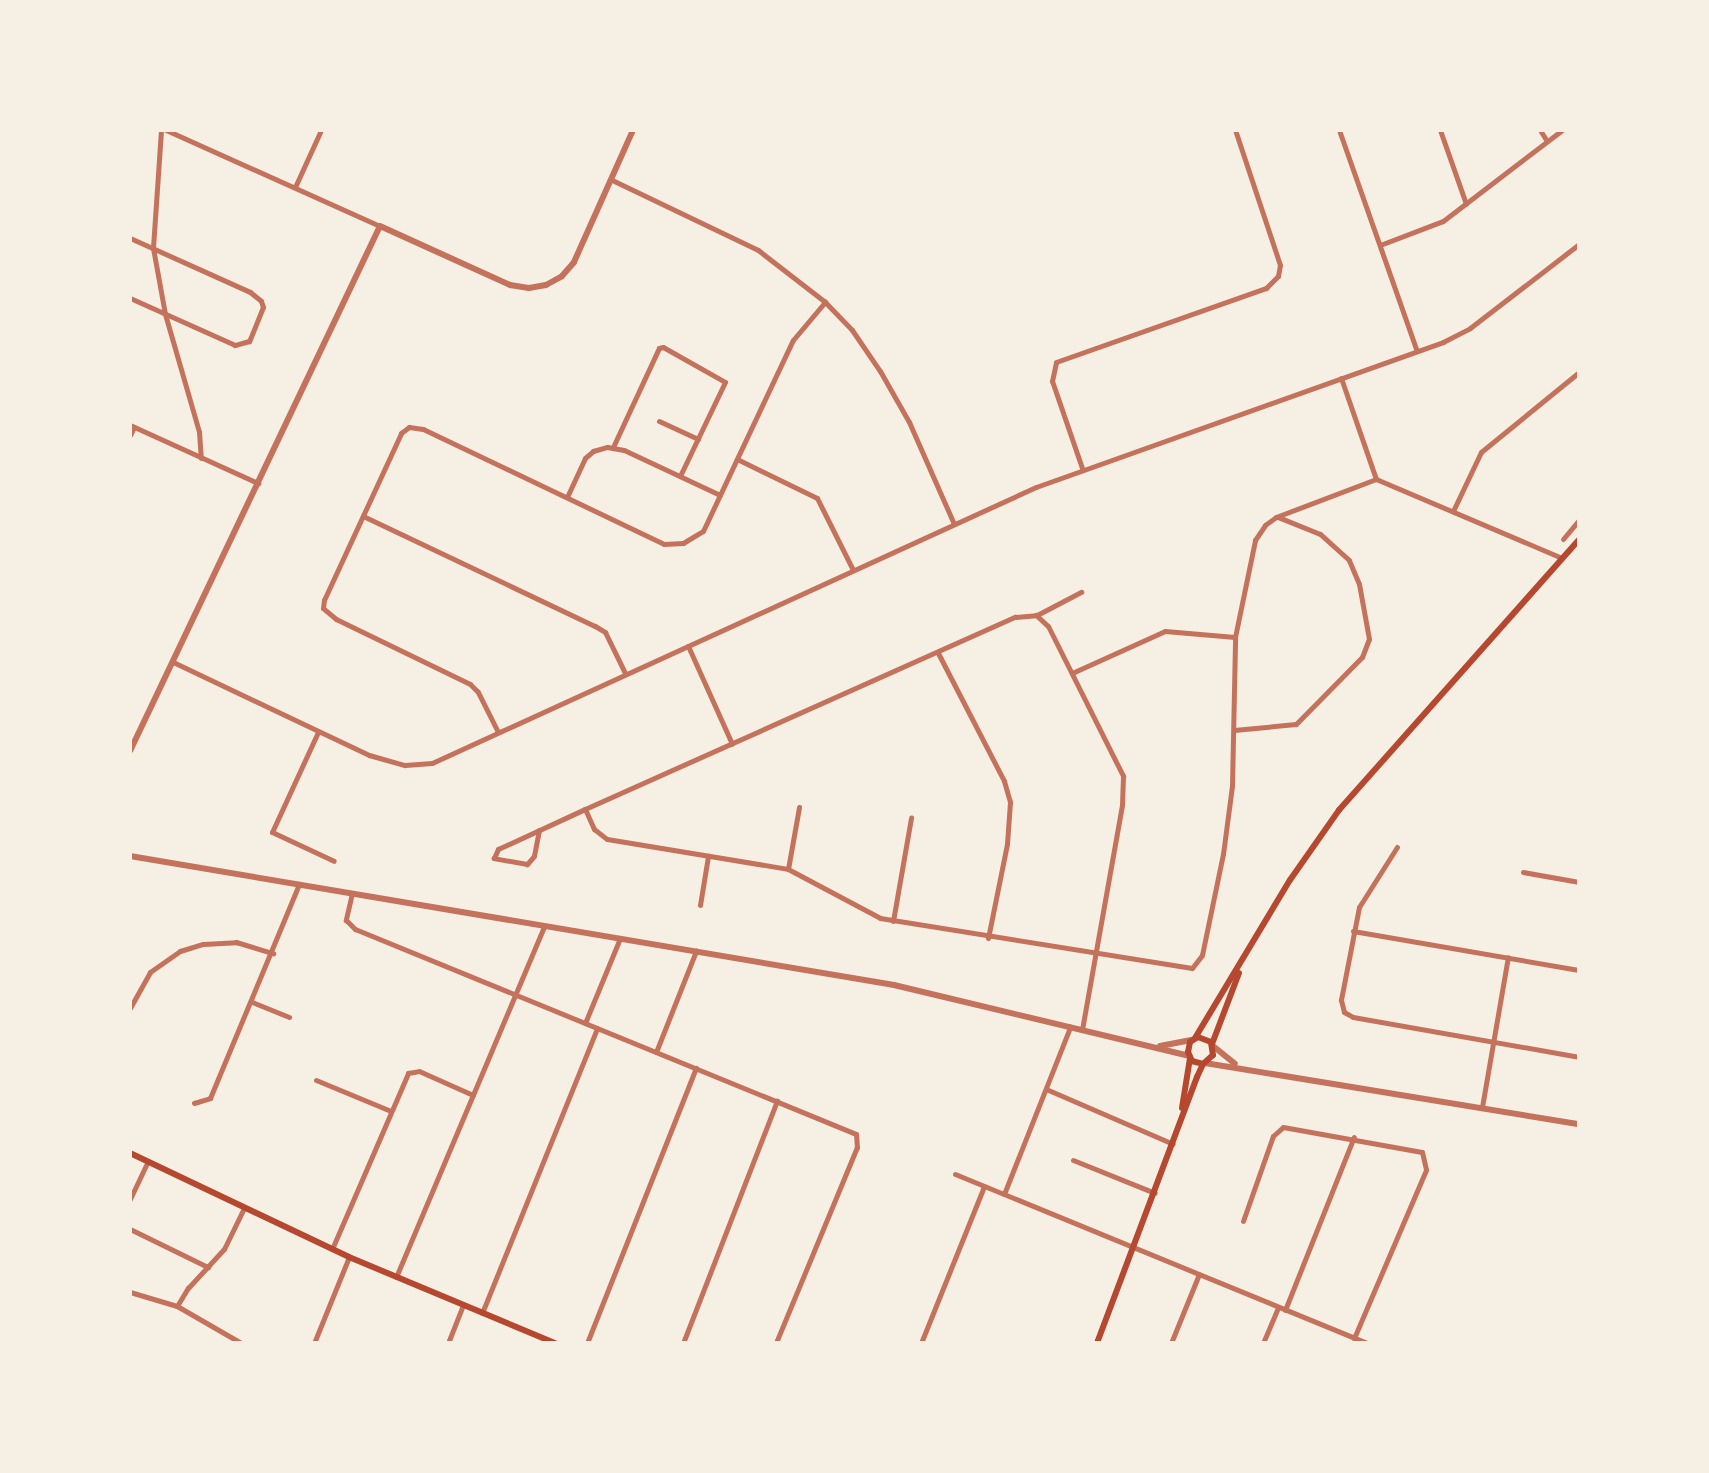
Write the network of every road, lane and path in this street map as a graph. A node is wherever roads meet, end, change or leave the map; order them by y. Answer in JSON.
{"nodes":[{"id":1,"x":163,"y":130,"type":"edge"},
{"id":2,"x":321,"y":130,"type":"edge"},
{"id":3,"x":633,"y":130,"type":"edge"},
{"id":4,"x":1235,"y":130,"type":"edge"},
{"id":5,"x":1339,"y":130,"type":"edge"},
{"id":6,"x":1440,"y":130,"type":"edge"},
{"id":7,"x":1540,"y":130,"type":"edge"},
{"id":8,"x":1562,"y":130,"type":"edge"},
{"id":9,"x":1547,"y":141,"type":"junction"},
{"id":10,"x":612,"y":180,"type":"junction"},
{"id":11,"x":295,"y":188,"type":"junction"},
{"id":12,"x":1466,"y":204,"type":"junction"},
{"id":13,"x":380,"y":226,"type":"junction"},
{"id":14,"x":130,"y":238,"type":"edge"},
{"id":15,"x":1579,"y":244,"type":"edge"},
{"id":16,"x":1380,"y":245,"type":"junction"},
{"id":17,"x":153,"y":248,"type":"junction"},
{"id":18,"x":130,"y":298,"type":"edge"},
{"id":19,"x":825,"y":302,"type":"junction"},
{"id":20,"x":165,"y":314,"type":"junction"},
{"id":21,"x":1417,"y":351,"type":"junction"},
{"id":22,"x":1579,"y":372,"type":"edge"},
{"id":23,"x":1341,"y":378,"type":"junction"},
{"id":24,"x":659,"y":421,"type":"dead end"},
{"id":25,"x":132,"y":426,"type":"edge"},
{"id":26,"x":130,"y":435,"type":"edge"},
{"id":27,"x":698,"y":439,"type":"junction"},
{"id":28,"x":613,"y":447,"type":"junction"},
{"id":29,"x":201,"y":458,"type":"junction"},
{"id":30,"x":737,"y":459,"type":"junction"},
{"id":31,"x":1082,"y":468,"type":"junction"},
{"id":32,"x":680,"y":476,"type":"junction"},
{"id":33,"x":1376,"y":479,"type":"junction"},
{"id":34,"x":258,"y":483,"type":"junction"},
{"id":35,"x":720,"y":495,"type":"junction"},
{"id":36,"x":567,"y":497,"type":"junction"},
{"id":37,"x":1453,"y":511,"type":"junction"},
{"id":38,"x":363,"y":516,"type":"junction"},
{"id":39,"x":1276,"y":517,"type":"junction"},
{"id":40,"x":1579,"y":520,"type":"edge"},
{"id":41,"x":954,"y":524,"type":"junction"},
{"id":42,"x":1563,"y":539,"type":"dead end"},
{"id":43,"x":1579,"y":540,"type":"edge"},
{"id":44,"x":1562,"y":558,"type":"junction"},
{"id":45,"x":853,"y":570,"type":"junction"},
{"id":46,"x":1081,"y":592,"type":"dead end"},
{"id":47,"x":1036,"y":615,"type":"junction"},
{"id":48,"x":1235,"y":637,"type":"junction"},
{"id":49,"x":688,"y":646,"type":"junction"},
{"id":50,"x":938,"y":653,"type":"junction"},
{"id":51,"x":173,"y":662,"type":"junction"},
{"id":52,"x":625,"y":673,"type":"junction"},
{"id":53,"x":1072,"y":673,"type":"junction"},
{"id":54,"x":1234,"y":730,"type":"junction"},
{"id":55,"x":318,"y":732,"type":"junction"},
{"id":56,"x":498,"y":732,"type":"junction"},
{"id":57,"x":732,"y":744,"type":"junction"},
{"id":58,"x":130,"y":751,"type":"edge"},
{"id":59,"x":799,"y":807,"type":"dead end"},
{"id":60,"x":585,"y":809,"type":"junction"},
{"id":61,"x":911,"y":818,"type":"dead end"},
{"id":62,"x":539,"y":830,"type":"junction"},
{"id":63,"x":1397,"y":847,"type":"dead end"},
{"id":64,"x":130,"y":856,"type":"edge"},
{"id":65,"x":708,"y":856,"type":"junction"},
{"id":66,"x":334,"y":861,"type":"dead end"},
{"id":67,"x":788,"y":869,"type":"junction"},
{"id":68,"x":1523,"y":872,"type":"dead end"},
{"id":69,"x":1579,"y":882,"type":"edge"},
{"id":70,"x":300,"y":883,"type":"junction"},
{"id":71,"x":352,"y":892,"type":"junction"},
{"id":72,"x":700,"y":905,"type":"dead end"},
{"id":73,"x":893,"y":921,"type":"junction"},
{"id":74,"x":545,"y":925,"type":"junction"},
{"id":75,"x":1353,"y":931,"type":"junction"},
{"id":76,"x":620,"y":938,"type":"junction"},
{"id":77,"x":988,"y":938,"type":"junction"},
{"id":78,"x":696,"y":951,"type":"junction"},
{"id":79,"x":273,"y":953,"type":"junction"},
{"id":80,"x":1096,"y":954,"type":"junction"},
{"id":81,"x":1508,"y":957,"type":"junction"},
{"id":82,"x":1241,"y":965,"type":"junction"},
{"id":83,"x":1579,"y":970,"type":"edge"},
{"id":84,"x":516,"y":995,"type":"junction"},
{"id":85,"x":252,"y":1002,"type":"junction"},
{"id":86,"x":130,"y":1008,"type":"edge"},
{"id":87,"x":289,"y":1017,"type":"dead end"},
{"id":88,"x":585,"y":1023,"type":"junction"},
{"id":89,"x":1070,"y":1026,"type":"junction"},
{"id":90,"x":597,"y":1028,"type":"junction"},
{"id":91,"x":1082,"y":1029,"type":"junction"},
{"id":92,"x":1194,"y":1039,"type":"junction"},
{"id":93,"x":1493,"y":1042,"type":"junction"},
{"id":94,"x":1213,"y":1045,"type":"junction"},
{"id":95,"x":1153,"y":1046,"type":"junction"},
{"id":96,"x":656,"y":1052,"type":"junction"},
{"id":97,"x":1189,"y":1057,"type":"junction"},
{"id":98,"x":1579,"y":1057,"type":"edge"},
{"id":99,"x":1204,"y":1063,"type":"junction"},
{"id":100,"x":1241,"y":1066,"type":"junction"},
{"id":101,"x":696,"y":1068,"type":"junction"},
{"id":102,"x":316,"y":1080,"type":"dead end"},
{"id":103,"x":1046,"y":1089,"type":"junction"},
{"id":104,"x":473,"y":1095,"type":"junction"},
{"id":105,"x":777,"y":1101,"type":"junction"},
{"id":106,"x":194,"y":1103,"type":"dead end"},
{"id":107,"x":1482,"y":1107,"type":"junction"},
{"id":108,"x":391,"y":1111,"type":"junction"},
{"id":109,"x":1579,"y":1124,"type":"edge"},
{"id":110,"x":1178,"y":1128,"type":"junction"},
{"id":111,"x":1354,"y":1137,"type":"junction"},
{"id":112,"x":1173,"y":1144,"type":"junction"},
{"id":113,"x":130,"y":1153,"type":"edge"},
{"id":114,"x":1073,"y":1160,"type":"dead end"},
{"id":115,"x":148,"y":1161,"type":"junction"},
{"id":116,"x":955,"y":1174,"type":"dead end"},
{"id":117,"x":984,"y":1186,"type":"junction"},
{"id":118,"x":1155,"y":1193,"type":"junction"},
{"id":119,"x":1004,"y":1194,"type":"junction"},
{"id":120,"x":130,"y":1199,"type":"edge"},
{"id":121,"x":244,"y":1208,"type":"junction"},
{"id":122,"x":1243,"y":1221,"type":"dead end"},
{"id":123,"x":130,"y":1229,"type":"edge"},
{"id":124,"x":1135,"y":1247,"type":"junction"},
{"id":125,"x":332,"y":1249,"type":"junction"},
{"id":126,"x":349,"y":1257,"type":"junction"},
{"id":127,"x":208,"y":1267,"type":"junction"},
{"id":128,"x":1199,"y":1274,"type":"junction"},
{"id":129,"x":396,"y":1277,"type":"junction"},
{"id":130,"x":130,"y":1292,"type":"edge"},
{"id":131,"x":463,"y":1305,"type":"junction"},
{"id":132,"x":177,"y":1306,"type":"junction"},
{"id":133,"x":1278,"y":1307,"type":"junction"},
{"id":134,"x":1285,"y":1310,"type":"junction"},
{"id":135,"x":482,"y":1313,"type":"junction"},
{"id":136,"x":1354,"y":1338,"type":"junction"},
{"id":137,"x":550,"y":1342,"type":"edge"},
{"id":138,"x":241,"y":1343,"type":"edge"},
{"id":139,"x":314,"y":1343,"type":"edge"},
{"id":140,"x":448,"y":1343,"type":"edge"},
{"id":141,"x":587,"y":1343,"type":"edge"},
{"id":142,"x":683,"y":1343,"type":"edge"},
{"id":143,"x":776,"y":1343,"type":"edge"},
{"id":144,"x":921,"y":1343,"type":"edge"},
{"id":145,"x":1097,"y":1343,"type":"edge"},
{"id":146,"x":1171,"y":1343,"type":"edge"},
{"id":147,"x":1263,"y":1343,"type":"edge"},
{"id":148,"x":1367,"y":1343,"type":"edge"}],
"edges":[{"from":1,"to":11,"type":"street"},
{"from":1,"to":17,"type":"street"},
{"from":2,"to":11,"type":"street"},
{"from":3,"to":10,"type":"street"},
{"from":4,"to":31,"type":"street"},
{"from":5,"to":16,"type":"street"},
{"from":6,"to":12,"type":"street"},
{"from":7,"to":9,"type":"street"},
{"from":8,"to":9,"type":"street"},
{"from":9,"to":12,"type":"street"},
{"from":10,"to":13,"type":"street"},
{"from":10,"to":19,"type":"street"},
{"from":11,"to":13,"type":"street"},
{"from":12,"to":16,"type":"street"},
{"from":13,"to":34,"type":"street"},
{"from":14,"to":17,"type":"street"},
{"from":15,"to":21,"type":"street"},
{"from":16,"to":21,"type":"street"},
{"from":17,"to":20,"type":"street"},
{"from":17,"to":20,"type":"street"},
{"from":18,"to":20,"type":"street"},
{"from":19,"to":30,"type":"street"},
{"from":19,"to":41,"type":"street"},
{"from":20,"to":29,"type":"street"},
{"from":21,"to":23,"type":"street"},
{"from":22,"to":37,"type":"street"},
{"from":23,"to":31,"type":"street"},
{"from":23,"to":33,"type":"street"},
{"from":24,"to":27,"type":"street"},
{"from":25,"to":26,"type":"street"},
{"from":25,"to":29,"type":"street"},
{"from":27,"to":28,"type":"street"},
{"from":27,"to":32,"type":"street"},
{"from":28,"to":32,"type":"street"},
{"from":28,"to":36,"type":"street"},
{"from":29,"to":34,"type":"street"},
{"from":30,"to":35,"type":"street"},
{"from":30,"to":45,"type":"street"},
{"from":31,"to":41,"type":"street"},
{"from":32,"to":35,"type":"street"},
{"from":33,"to":37,"type":"street"},
{"from":33,"to":39,"type":"street"},
{"from":34,"to":51,"type":"street"},
{"from":35,"to":36,"type":"street"},
{"from":36,"to":38,"type":"street"},
{"from":37,"to":44,"type":"street"},
{"from":38,"to":52,"type":"street"},
{"from":38,"to":56,"type":"street"},
{"from":39,"to":48,"type":"street"},
{"from":39,"to":54,"type":"street"},
{"from":40,"to":42,"type":"street"},
{"from":41,"to":45,"type":"street"},
{"from":43,"to":44,"type":"main road"},
{"from":44,"to":82,"type":"main road"},
{"from":45,"to":49,"type":"street"},
{"from":46,"to":47,"type":"street"},
{"from":47,"to":50,"type":"street"},
{"from":47,"to":53,"type":"street"},
{"from":48,"to":53,"type":"street"},
{"from":48,"to":54,"type":"street"},
{"from":49,"to":52,"type":"street"},
{"from":49,"to":57,"type":"street"},
{"from":50,"to":57,"type":"street"},
{"from":50,"to":77,"type":"street"},
{"from":51,"to":55,"type":"street"},
{"from":51,"to":58,"type":"street"},
{"from":52,"to":56,"type":"street"},
{"from":53,"to":80,"type":"street"},
{"from":54,"to":80,"type":"street"},
{"from":55,"to":56,"type":"street"},
{"from":55,"to":66,"type":"street"},
{"from":57,"to":60,"type":"street"},
{"from":59,"to":67,"type":"street"},
{"from":60,"to":62,"type":"street"},
{"from":60,"to":65,"type":"street"},
{"from":61,"to":73,"type":"street"},
{"from":62,"to":62,"type":"street"},
{"from":63,"to":75,"type":"street"},
{"from":64,"to":70,"type":"street"},
{"from":65,"to":67,"type":"street"},
{"from":65,"to":72,"type":"street"},
{"from":67,"to":73,"type":"street"},
{"from":68,"to":69,"type":"street"},
{"from":70,"to":71,"type":"street"},
{"from":70,"to":79,"type":"street"},
{"from":71,"to":74,"type":"street"},
{"from":71,"to":84,"type":"street"},
{"from":73,"to":77,"type":"street"},
{"from":74,"to":76,"type":"street"},
{"from":74,"to":84,"type":"street"},
{"from":75,"to":81,"type":"street"},
{"from":75,"to":93,"type":"street"},
{"from":76,"to":78,"type":"street"},
{"from":76,"to":88,"type":"street"},
{"from":77,"to":80,"type":"street"},
{"from":78,"to":89,"type":"street"},
{"from":78,"to":96,"type":"street"},
{"from":79,"to":85,"type":"street"},
{"from":79,"to":86,"type":"street"},
{"from":80,"to":91,"type":"street"},
{"from":81,"to":83,"type":"street"},
{"from":81,"to":93,"type":"street"},
{"from":82,"to":92,"type":"main road"},
{"from":82,"to":94,"type":"main road"},
{"from":84,"to":88,"type":"street"},
{"from":84,"to":104,"type":"street"},
{"from":85,"to":87,"type":"street"},
{"from":85,"to":106,"type":"street"},
{"from":88,"to":90,"type":"street"},
{"from":89,"to":91,"type":"street"},
{"from":89,"to":103,"type":"street"},
{"from":90,"to":96,"type":"street"},
{"from":90,"to":135,"type":"street"},
{"from":91,"to":95,"type":"street"},
{"from":92,"to":94,"type":"main road"},
{"from":92,"to":95,"type":"street"},
{"from":92,"to":97,"type":"main road"},
{"from":93,"to":98,"type":"street"},
{"from":93,"to":107,"type":"street"},
{"from":94,"to":99,"type":"main road"},
{"from":94,"to":100,"type":"street"},
{"from":95,"to":97,"type":"street"},
{"from":96,"to":101,"type":"street"},
{"from":97,"to":99,"type":"main road"},
{"from":97,"to":110,"type":"main road"},
{"from":99,"to":100,"type":"street"},
{"from":99,"to":110,"type":"main road"},
{"from":100,"to":107,"type":"street"},
{"from":101,"to":105,"type":"street"},
{"from":101,"to":141,"type":"street"},
{"from":102,"to":108,"type":"street"},
{"from":103,"to":112,"type":"street"},
{"from":103,"to":119,"type":"street"},
{"from":104,"to":108,"type":"street"},
{"from":104,"to":129,"type":"street"},
{"from":105,"to":142,"type":"street"},
{"from":105,"to":143,"type":"street"},
{"from":107,"to":109,"type":"street"},
{"from":108,"to":125,"type":"street"},
{"from":110,"to":112,"type":"main road"},
{"from":111,"to":122,"type":"street"},
{"from":111,"to":134,"type":"street"},
{"from":111,"to":136,"type":"street"},
{"from":112,"to":118,"type":"main road"},
{"from":113,"to":115,"type":"main road"},
{"from":114,"to":118,"type":"street"},
{"from":115,"to":120,"type":"street"},
{"from":115,"to":121,"type":"main road"},
{"from":116,"to":117,"type":"street"},
{"from":117,"to":119,"type":"street"},
{"from":117,"to":144,"type":"street"},
{"from":118,"to":124,"type":"main road"},
{"from":119,"to":124,"type":"street"},
{"from":121,"to":125,"type":"main road"},
{"from":121,"to":127,"type":"street"},
{"from":123,"to":127,"type":"street"},
{"from":124,"to":128,"type":"street"},
{"from":124,"to":145,"type":"main road"},
{"from":125,"to":126,"type":"main road"},
{"from":126,"to":129,"type":"main road"},
{"from":126,"to":139,"type":"street"},
{"from":127,"to":132,"type":"street"},
{"from":128,"to":133,"type":"street"},
{"from":128,"to":146,"type":"street"},
{"from":129,"to":131,"type":"main road"},
{"from":130,"to":132,"type":"street"},
{"from":131,"to":135,"type":"main road"},
{"from":131,"to":140,"type":"street"},
{"from":132,"to":138,"type":"street"},
{"from":133,"to":134,"type":"street"},
{"from":133,"to":147,"type":"street"},
{"from":134,"to":136,"type":"street"},
{"from":135,"to":137,"type":"main road"},
{"from":136,"to":148,"type":"street"}]}
